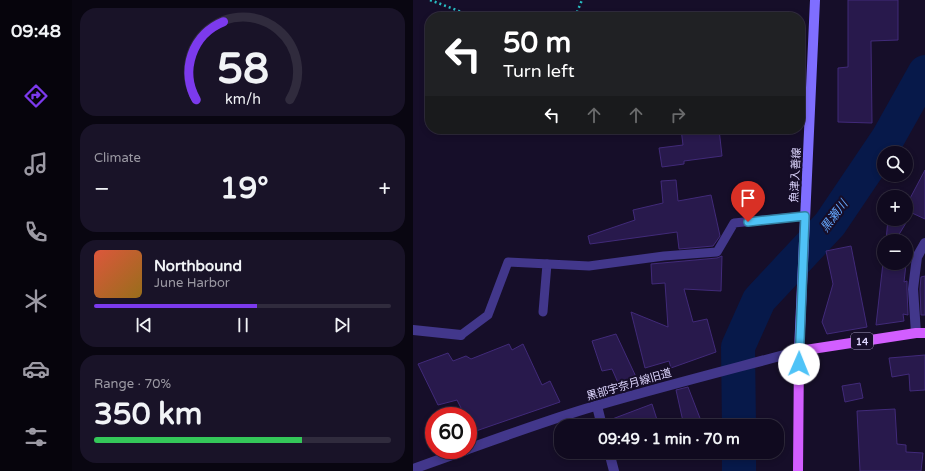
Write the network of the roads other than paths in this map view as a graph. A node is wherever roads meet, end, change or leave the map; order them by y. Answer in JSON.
{"nodes":[{"id":1,"x":815,"y":0,"type":"edge"},
{"id":2,"x":805,"y":216,"type":"junction"},
{"id":3,"x":925,"y":243,"type":"edge"},
{"id":4,"x":547,"y":264,"type":"junction"},
{"id":5,"x":543,"y":312,"type":"dead end"},
{"id":6,"x":413,"y":330,"type":"edge"},
{"id":7,"x":920,"y":333,"type":"edge"},
{"id":8,"x":461,"y":335,"type":"joint"},
{"id":9,"x":799,"y":351,"type":"junction"},
{"id":10,"x":597,"y":406,"type":"junction"},
{"id":11,"x":600,"y":419,"type":"edge"},
{"id":12,"x":477,"y":446,"type":"edge"},
{"id":13,"x":443,"y":459,"type":"edge"},
{"id":14,"x":611,"y":459,"type":"edge"},
{"id":15,"x":413,"y":470,"type":"edge"},
{"id":16,"x":614,"y":471,"type":"edge"},
{"id":17,"x":798,"y":471,"type":"edge"}],
"edges":[{"from":1,"to":2,"type":"main road","name":"魚津入善線"},
{"from":2,"to":4,"type":"lane"},
{"from":2,"to":9,"type":"main road","name":"魚津入善線"},
{"from":3,"to":7,"type":"street"},
{"from":4,"to":5,"type":"lane"},
{"from":4,"to":8,"type":"lane"},
{"from":6,"to":8,"type":"street"},
{"from":7,"to":9,"type":"main road","number":"14"},
{"from":9,"to":10,"type":"street","name":"黒部宇奈月線旧道"},
{"from":9,"to":17,"type":"main road"},
{"from":10,"to":11,"type":"street"},
{"from":10,"to":12,"type":"street","name":"黒部宇奈月線旧道"},
{"from":13,"to":15,"type":"street","name":"黒部宇奈月線旧道"},
{"from":14,"to":16,"type":"street"}]}
